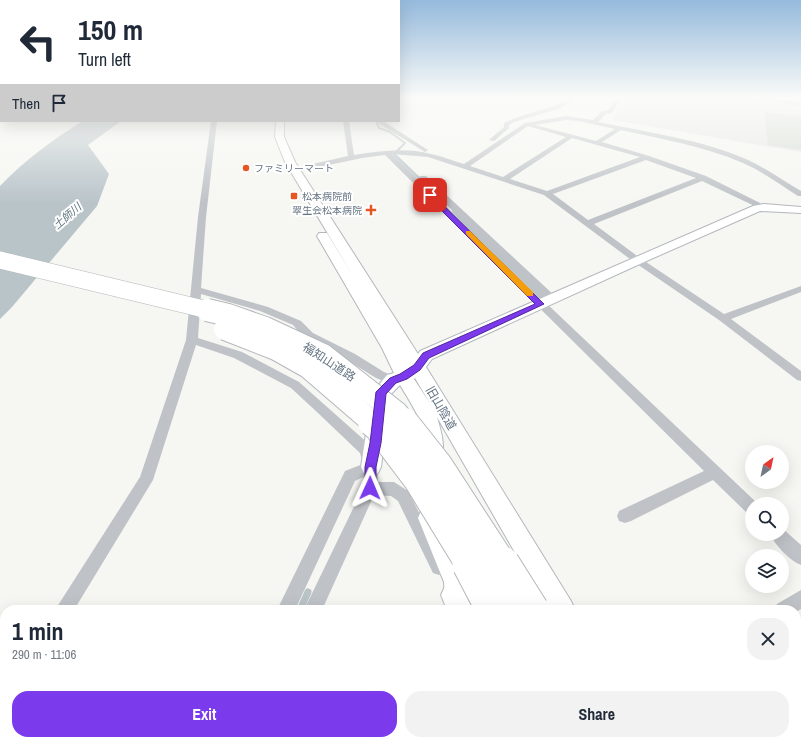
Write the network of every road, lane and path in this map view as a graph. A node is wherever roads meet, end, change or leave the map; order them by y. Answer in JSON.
{"nodes":[{"id":1,"x":213,"y":133,"type":"edge"},
{"id":2,"x":272,"y":133,"type":"edge"},
{"id":3,"x":279,"y":133,"type":"edge"},
{"id":4,"x":348,"y":133,"type":"edge"},
{"id":5,"x":397,"y":133,"type":"edge"},
{"id":6,"x":500,"y":133,"type":"edge"},
{"id":7,"x":514,"y":133,"type":"edge"},
{"id":8,"x":556,"y":133,"type":"edge"},
{"id":9,"x":612,"y":133,"type":"edge"},
{"id":10,"x":641,"y":133,"type":"edge"},
{"id":11,"x":570,"y":137,"type":"junction"},
{"id":12,"x":596,"y":143,"type":"junction"},
{"id":13,"x":386,"y":152,"type":"junction"},
{"id":14,"x":397,"y":152,"type":"junction"},
{"id":15,"x":429,"y":155,"type":"junction"},
{"id":16,"x":351,"y":157,"type":"junction"},
{"id":17,"x":478,"y":157,"type":"junction"},
{"id":18,"x":647,"y":157,"type":"junction"},
{"id":19,"x":464,"y":167,"type":"junction"},
{"id":20,"x":295,"y":170,"type":"junction"},
{"id":21,"x":702,"y":178,"type":"junction"},
{"id":22,"x":503,"y":180,"type":"junction"},
{"id":23,"x":547,"y":193,"type":"junction"},
{"id":24,"x":801,"y":194,"type":"edge"},
{"id":25,"x":764,"y":207,"type":"junction"},
{"id":26,"x":801,"y":210,"type":"edge"},
{"id":27,"x":588,"y":223,"type":"junction"},
{"id":28,"x":0,"y":260,"type":"edge"},
{"id":29,"x":637,"y":260,"type":"junction"},
{"id":30,"x":0,"y":267,"type":"edge"},
{"id":31,"x":801,"y":289,"type":"edge"},
{"id":32,"x":196,"y":290,"type":"junction"},
{"id":33,"x":546,"y":302,"type":"junction"},
{"id":34,"x":723,"y":318,"type":"junction"},
{"id":35,"x":192,"y":340,"type":"junction"},
{"id":36,"x":405,"y":375,"type":"junction"},
{"id":37,"x":801,"y":377,"type":"edge"},
{"id":38,"x":371,"y":467,"type":"junction"},
{"id":39,"x":716,"y":472,"type":"junction"},
{"id":40,"x":370,"y":488,"type":"junction"},
{"id":41,"x":745,"y":501,"type":"edge"},
{"id":42,"x":625,"y":516,"type":"dead end"},
{"id":43,"x":785,"y":541,"type":"edge"},
{"id":44,"x":801,"y":557,"type":"edge"},
{"id":45,"x":801,"y":599,"type":"edge"},
{"id":46,"x":461,"y":602,"type":"edge"},
{"id":47,"x":67,"y":605,"type":"edge"},
{"id":48,"x":288,"y":605,"type":"edge"},
{"id":49,"x":314,"y":605,"type":"edge"},
{"id":50,"x":491,"y":605,"type":"edge"},
{"id":51,"x":527,"y":605,"type":"edge"},
{"id":52,"x":559,"y":605,"type":"edge"},
{"id":53,"x":791,"y":605,"type":"edge"}],
"edges":[{"from":1,"to":32,"type":"street"},
{"from":2,"to":36,"type":"street"},
{"from":3,"to":20,"type":"street","name":"旧山陰道"},
{"from":4,"to":16,"type":"street"},
{"from":5,"to":15,"type":"street"},
{"from":6,"to":17,"type":"street"},
{"from":7,"to":17,"type":"street"},
{"from":8,"to":11,"type":"street"},
{"from":9,"to":12,"type":"street"},
{"from":10,"to":24,"type":"street"},
{"from":11,"to":12,"type":"street"},
{"from":11,"to":22,"type":"street"},
{"from":12,"to":18,"type":"street"},
{"from":13,"to":14,"type":"street"},
{"from":13,"to":16,"type":"street"},
{"from":13,"to":33,"type":"street"},
{"from":14,"to":15,"type":"street"},
{"from":14,"to":33,"type":"street"},
{"from":15,"to":19,"type":"street"},
{"from":16,"to":20,"type":"street"},
{"from":17,"to":19,"type":"street"},
{"from":18,"to":21,"type":"street"},
{"from":18,"to":23,"type":"street"},
{"from":19,"to":22,"type":"street"},
{"from":20,"to":36,"type":"street","name":"旧山陰道"},
{"from":21,"to":25,"type":"street"},
{"from":21,"to":27,"type":"street"},
{"from":22,"to":23,"type":"street"},
{"from":23,"to":27,"type":"street"},
{"from":25,"to":26,"type":"street"},
{"from":25,"to":29,"type":"street"},
{"from":27,"to":29,"type":"street"},
{"from":28,"to":51,"type":"highway","name":"福知山道路","bridge":true},
{"from":29,"to":33,"type":"street"},
{"from":29,"to":34,"type":"street"},
{"from":30,"to":50,"type":"highway","name":"福知山道路","bridge":true},
{"from":31,"to":34,"type":"street"},
{"from":32,"to":35,"type":"street"},
{"from":32,"to":36,"type":"street"},
{"from":33,"to":36,"type":"street"},
{"from":33,"to":39,"type":"street"},
{"from":34,"to":37,"type":"street"},
{"from":35,"to":38,"type":"street"},
{"from":35,"to":47,"type":"street"},
{"from":36,"to":38,"type":"street"},
{"from":36,"to":46,"type":"street"},
{"from":36,"to":52,"type":"street","name":"旧山陰道"},
{"from":38,"to":40,"type":"street"},
{"from":38,"to":48,"type":"street"},
{"from":39,"to":41,"type":"street"},
{"from":39,"to":42,"type":"street"},
{"from":40,"to":46,"type":"street"},
{"from":40,"to":49,"type":"street"},
{"from":43,"to":44,"type":"street"},
{"from":45,"to":53,"type":"street"}]}
